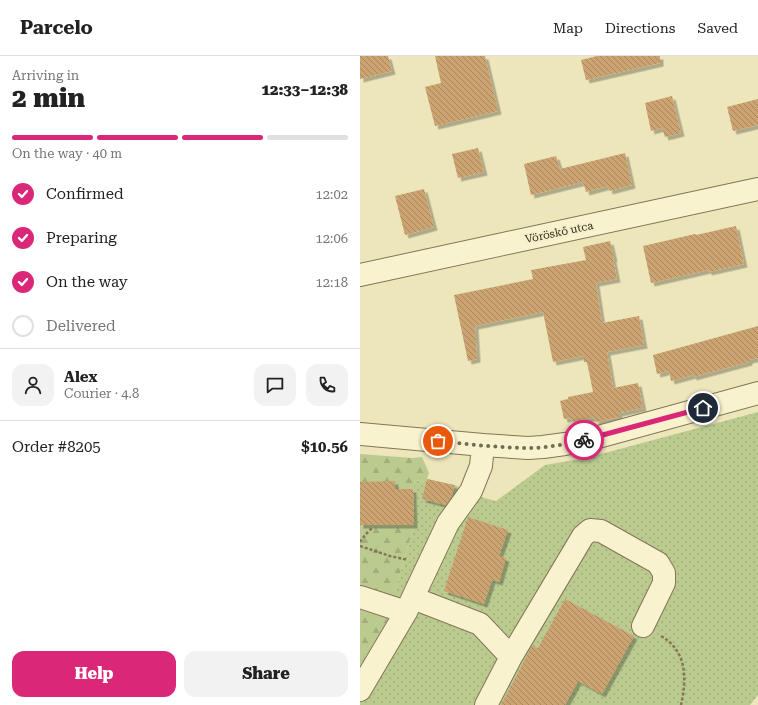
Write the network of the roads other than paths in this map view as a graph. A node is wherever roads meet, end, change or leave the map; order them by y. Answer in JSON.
{"nodes":[{"id":1,"x":758,"y":189,"type":"edge"},
{"id":2,"x":360,"y":275,"type":"edge"},
{"id":3,"x":758,"y":393,"type":"edge"},
{"id":4,"x":360,"y":434,"type":"edge"},
{"id":5,"x":483,"y":445,"type":"junction"},
{"id":6,"x":360,"y":597,"type":"edge"},
{"id":7,"x":409,"y":605,"type":"junction"},
{"id":8,"x":643,"y":626,"type":"road end"},
{"id":9,"x":511,"y":657,"type":"junction"},
{"id":10,"x":360,"y":690,"type":"edge"},
{"id":11,"x":486,"y":705,"type":"edge"}],
"edges":[{"from":1,"to":2,"type":"street","name":"Vöröskő utca"},
{"from":3,"to":5,"type":"street"},
{"from":4,"to":5,"type":"street"},
{"from":5,"to":7,"type":"street"},
{"from":6,"to":7,"type":"street"},
{"from":7,"to":9,"type":"street"},
{"from":7,"to":10,"type":"street"},
{"from":8,"to":9,"type":"street"},
{"from":9,"to":11,"type":"street"}]}
